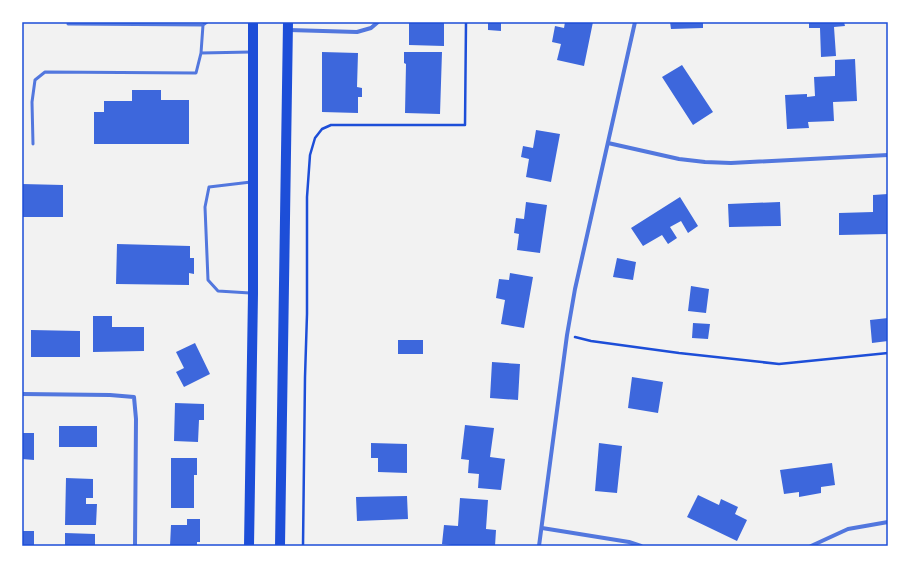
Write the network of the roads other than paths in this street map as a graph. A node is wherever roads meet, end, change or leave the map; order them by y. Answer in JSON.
{"nodes":[{"id":1,"x":207,"y":22,"type":"edge"},
{"id":2,"x":253,"y":22,"type":"edge"},
{"id":3,"x":378,"y":22,"type":"edge"},
{"id":4,"x":635,"y":22,"type":"edge"},
{"id":5,"x":68,"y":24,"type":"dead end"},
{"id":6,"x":203,"y":25,"type":"junction"},
{"id":7,"x":288,"y":26,"type":"edge"},
{"id":8,"x":253,"y":52,"type":"junction"},
{"id":9,"x":201,"y":54,"type":"junction"},
{"id":10,"x":608,"y":143,"type":"junction"},
{"id":11,"x":33,"y":144,"type":"dead end"},
{"id":12,"x":888,"y":155,"type":"edge"},
{"id":13,"x":253,"y":182,"type":"junction"},
{"id":14,"x":253,"y":294,"type":"junction"},
{"id":15,"x":22,"y":394,"type":"edge"},
{"id":16,"x":888,"y":522,"type":"edge"},
{"id":17,"x":542,"y":528,"type":"junction"},
{"id":18,"x":135,"y":546,"type":"edge"},
{"id":19,"x":249,"y":546,"type":"edge"},
{"id":20,"x":280,"y":546,"type":"edge"},
{"id":21,"x":539,"y":546,"type":"edge"},
{"id":22,"x":641,"y":546,"type":"edge"},
{"id":23,"x":811,"y":546,"type":"edge"}],
"edges":[{"from":1,"to":6,"type":"lane"},
{"from":2,"to":8,"type":"main road"},
{"from":3,"to":7,"type":"street"},
{"from":4,"to":10,"type":"street"},
{"from":5,"to":6,"type":"lane"},
{"from":6,"to":9,"type":"lane"},
{"from":7,"to":20,"type":"main road"},
{"from":8,"to":9,"type":"lane"},
{"from":8,"to":13,"type":"main road"},
{"from":9,"to":11,"type":"lane"},
{"from":10,"to":12,"type":"street"},
{"from":10,"to":17,"type":"street"},
{"from":13,"to":14,"type":"main road"},
{"from":13,"to":14,"type":"lane"},
{"from":14,"to":19,"type":"main road"},
{"from":15,"to":18,"type":"street"},
{"from":16,"to":23,"type":"street"},
{"from":17,"to":21,"type":"street"},
{"from":17,"to":22,"type":"street"}]}
